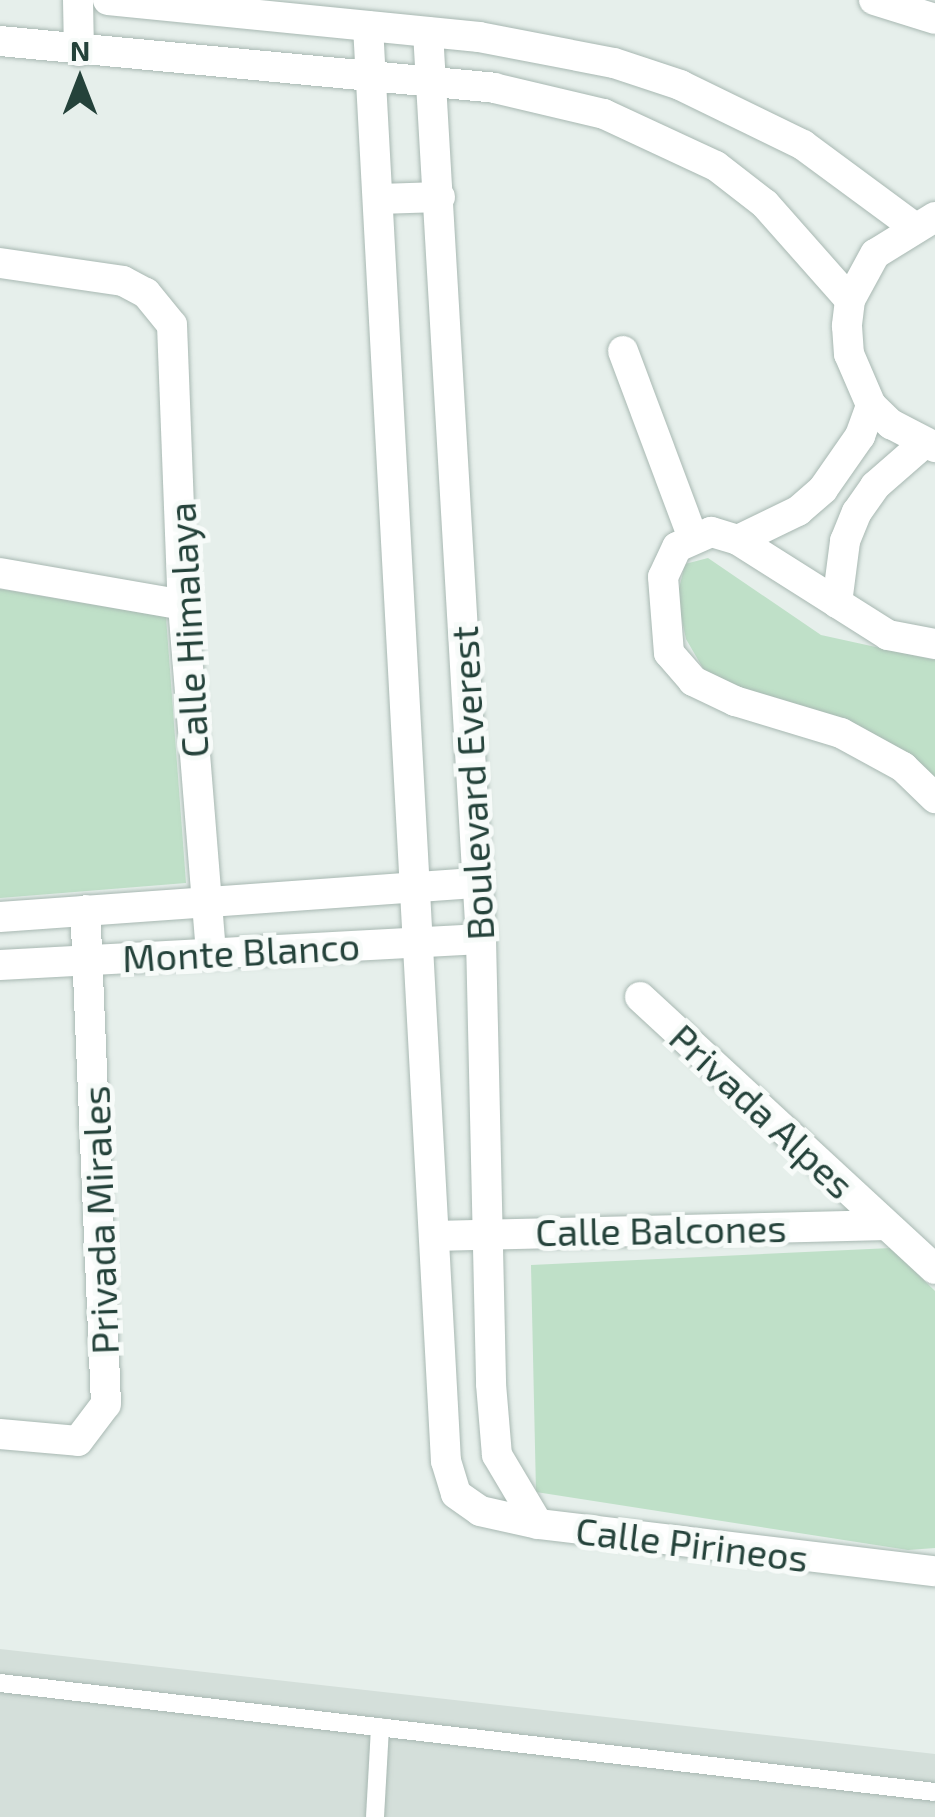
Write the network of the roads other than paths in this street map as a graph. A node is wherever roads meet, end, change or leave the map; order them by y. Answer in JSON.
{"nodes":[{"id":1,"x":78,"y":0,"type":"edge"},
{"id":2,"x":108,"y":0,"type":"edge"},
{"id":3,"x":874,"y":0,"type":"edge"},
{"id":4,"x":935,"y":19,"type":"edge"},
{"id":5,"x":368,"y":26,"type":"junction"},
{"id":6,"x":428,"y":32,"type":"junction"},
{"id":7,"x":0,"y":41,"type":"edge"},
{"id":8,"x":79,"y":51,"type":"junction"},
{"id":9,"x":372,"y":76,"type":"junction"},
{"id":10,"x":432,"y":81,"type":"junction"},
{"id":11,"x":440,"y":197,"type":"junction"},
{"id":12,"x":379,"y":200,"type":"junction"},
{"id":13,"x":924,"y":222,"type":"edge"},
{"id":14,"x":0,"y":263,"type":"edge"},
{"id":15,"x":850,"y":300,"type":"junction"},
{"id":16,"x":623,"y":352,"type":"dead end"},
{"id":17,"x":871,"y":404,"type":"junction"},
{"id":18,"x":929,"y":446,"type":"edge"},
{"id":19,"x":692,"y":536,"type":"junction"},
{"id":20,"x":738,"y":540,"type":"junction"},
{"id":21,"x":0,"y":573,"type":"edge"},
{"id":22,"x":837,"y":603,"type":"junction"},
{"id":23,"x":183,"y":606,"type":"junction"},
{"id":24,"x":935,"y":644,"type":"edge"},
{"id":25,"x":935,"y":798,"type":"edge"},
{"id":26,"x":478,"y":883,"type":"junction"},
{"id":27,"x":412,"y":888,"type":"junction"},
{"id":28,"x":207,"y":902,"type":"junction"},
{"id":29,"x":85,"y":910,"type":"junction"},
{"id":30,"x":0,"y":916,"type":"edge"},
{"id":31,"x":482,"y":940,"type":"junction"},
{"id":32,"x":417,"y":943,"type":"junction"},
{"id":33,"x":211,"y":954,"type":"junction"},
{"id":34,"x":91,"y":960,"type":"junction"},
{"id":35,"x":0,"y":965,"type":"edge"},
{"id":36,"x":640,"y":997,"type":"dead end"},
{"id":37,"x":884,"y":1224,"type":"junction"},
{"id":38,"x":489,"y":1234,"type":"junction"},
{"id":39,"x":438,"y":1236,"type":"junction"},
{"id":40,"x":935,"y":1269,"type":"edge"},
{"id":41,"x":0,"y":1434,"type":"edge"},
{"id":42,"x":456,"y":1494,"type":"joint"},
{"id":43,"x":538,"y":1524,"type":"junction"},
{"id":44,"x":935,"y":1571,"type":"edge"},
{"id":45,"x":0,"y":1682,"type":"edge"},
{"id":46,"x":380,"y":1726,"type":"junction"},
{"id":47,"x":935,"y":1792,"type":"edge"},
{"id":48,"x":375,"y":1817,"type":"edge"}],
"edges":[{"from":1,"to":8,"type":"street"},
{"from":2,"to":5,"type":"street"},
{"from":3,"to":4,"type":"street"},
{"from":5,"to":6,"type":"street"},
{"from":5,"to":9,"type":"street","name":"Boulevard Everest"},
{"from":6,"to":10,"type":"street","name":"Boulevard Everest"},
{"from":6,"to":13,"type":"street"},
{"from":7,"to":8,"type":"street"},
{"from":8,"to":9,"type":"street"},
{"from":9,"to":10,"type":"street"},
{"from":9,"to":12,"type":"street","name":"Boulevard Everest"},
{"from":10,"to":11,"type":"street","name":"Boulevard Everest"},
{"from":10,"to":15,"type":"street"},
{"from":11,"to":12,"type":"street"},
{"from":11,"to":26,"type":"street","name":"Boulevard Everest"},
{"from":12,"to":27,"type":"street","name":"Boulevard Everest"},
{"from":13,"to":15,"type":"street"},
{"from":14,"to":23,"type":"street","name":"Calle Himalaya"},
{"from":15,"to":17,"type":"street"},
{"from":16,"to":19,"type":"street"},
{"from":17,"to":18,"type":"street"},
{"from":17,"to":20,"type":"street"},
{"from":18,"to":22,"type":"street"},
{"from":19,"to":20,"type":"street"},
{"from":19,"to":25,"type":"street"},
{"from":20,"to":22,"type":"street"},
{"from":21,"to":23,"type":"street"},
{"from":22,"to":24,"type":"street"},
{"from":23,"to":28,"type":"street","name":"Calle Himalaya"},
{"from":26,"to":27,"type":"street","name":"Monte Blanco"},
{"from":26,"to":31,"type":"street","name":"Boulevard Everest"},
{"from":27,"to":28,"type":"street","name":"Monte Blanco"},
{"from":27,"to":32,"type":"street","name":"Boulevard Everest"},
{"from":28,"to":29,"type":"street","name":"Monte Blanco"},
{"from":28,"to":33,"type":"street","name":"Calle Himalaya"},
{"from":29,"to":30,"type":"street","name":"Monte Blanco"},
{"from":29,"to":34,"type":"street","name":"Privada Mirales"},
{"from":31,"to":32,"type":"street","name":"Monte Blanco"},
{"from":31,"to":38,"type":"street","name":"Boulevard Everest"},
{"from":32,"to":33,"type":"street","name":"Monte Blanco"},
{"from":32,"to":39,"type":"street","name":"Boulevard Everest"},
{"from":33,"to":34,"type":"street","name":"Monte Blanco"},
{"from":34,"to":35,"type":"street","name":"Monte Blanco"},
{"from":34,"to":41,"type":"street","name":"Privada Mirales"},
{"from":36,"to":37,"type":"street","name":"Privada Alpes"},
{"from":37,"to":38,"type":"street","name":"Calle Balcones"},
{"from":37,"to":40,"type":"street","name":"Privada Alpes"},
{"from":38,"to":39,"type":"street","name":"Calle Balcones"},
{"from":38,"to":43,"type":"street","name":"Boulevard Everest"},
{"from":39,"to":42,"type":"street","name":"Boulevard Everest"},
{"from":42,"to":43,"type":"street","name":"Calle Pirineos"},
{"from":43,"to":44,"type":"street","name":"Calle Pirineos"},
{"from":45,"to":46,"type":"lane"},
{"from":46,"to":47,"type":"lane"},
{"from":46,"to":48,"type":"lane"}]}
